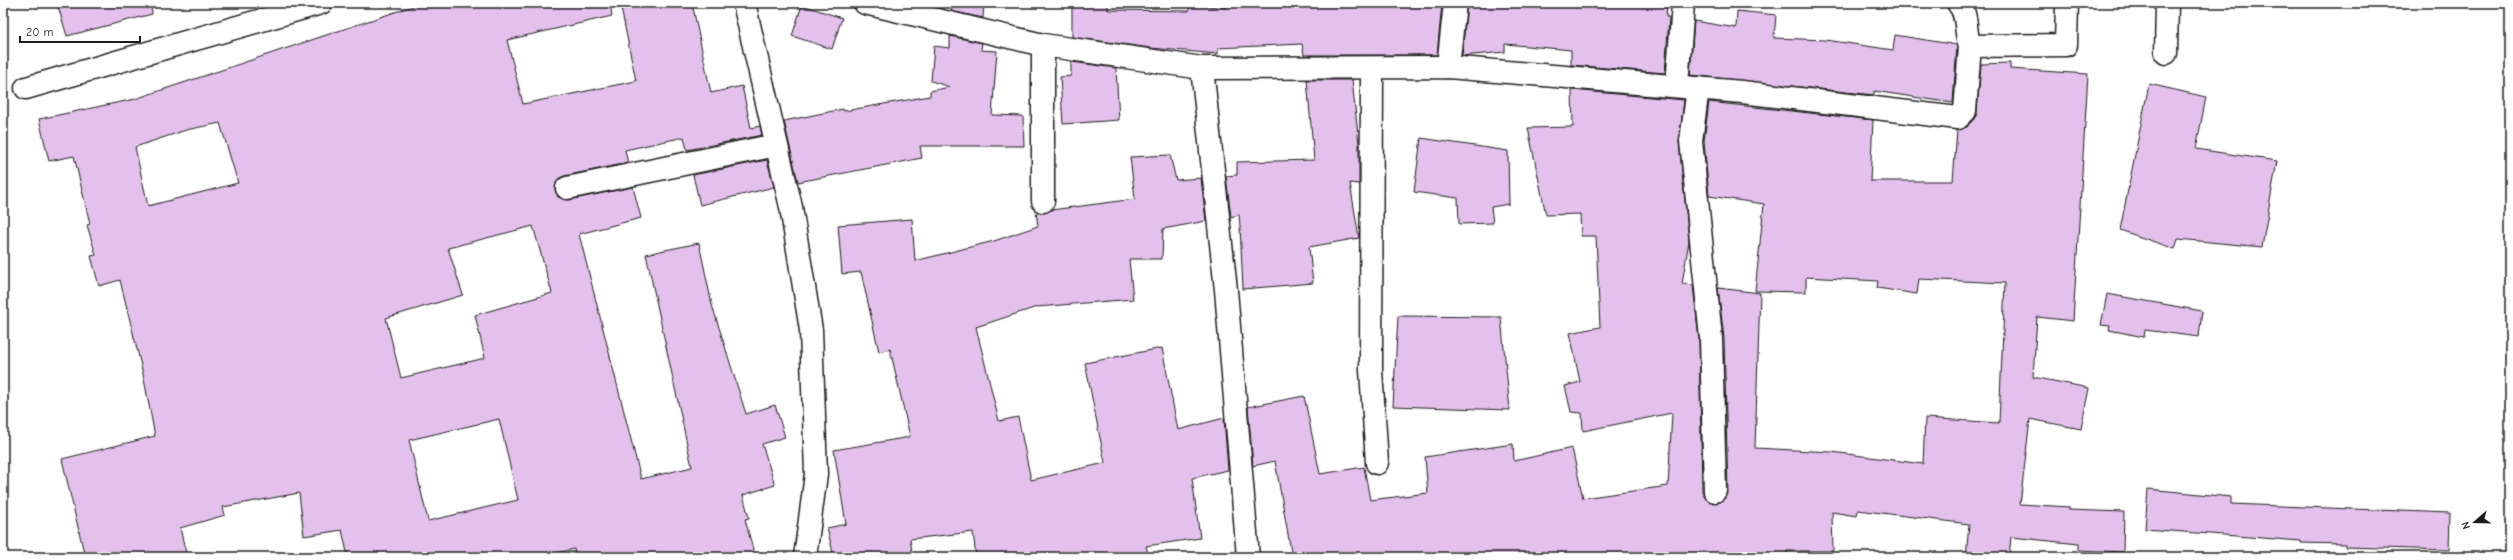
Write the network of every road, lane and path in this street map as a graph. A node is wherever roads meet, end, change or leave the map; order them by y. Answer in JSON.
{"nodes":[{"id":1,"x":321,"y":3,"type":"edge"},
{"id":2,"x":744,"y":3,"type":"edge"},
{"id":3,"x":865,"y":3,"type":"edge"},
{"id":4,"x":1455,"y":3,"type":"edge"},
{"id":5,"x":1683,"y":3,"type":"edge"},
{"id":6,"x":1958,"y":3,"type":"edge"},
{"id":7,"x":2067,"y":3,"type":"edge"},
{"id":8,"x":2167,"y":3,"type":"edge"},
{"id":9,"x":1043,"y":45,"type":"junction"},
{"id":10,"x":1970,"y":46,"type":"junction"},
{"id":11,"x":2166,"y":54,"type":"dead end"},
{"id":12,"x":1202,"y":68,"type":"junction"},
{"id":13,"x":1448,"y":68,"type":"junction"},
{"id":14,"x":1372,"y":69,"type":"junction"},
{"id":15,"x":1687,"y":87,"type":"junction"},
{"id":16,"x":26,"y":88,"type":"dead end"},
{"id":17,"x":776,"y":144,"type":"junction"},
{"id":18,"x":567,"y":188,"type":"dead end"},
{"id":19,"x":1043,"y":201,"type":"dead end"},
{"id":20,"x":1377,"y":463,"type":"dead end"},
{"id":21,"x":1715,"y":491,"type":"dead end"},
{"id":22,"x":805,"y":557,"type":"edge"},
{"id":23,"x":1248,"y":557,"type":"edge"}],
"edges":[{"from":1,"to":16,"type":"street"},
{"from":2,"to":17,"type":"street"},
{"from":3,"to":9,"type":"street"},
{"from":4,"to":13,"type":"street"},
{"from":5,"to":15,"type":"street"},
{"from":6,"to":10,"type":"street"},
{"from":7,"to":10,"type":"street"},
{"from":8,"to":11,"type":"street"},
{"from":9,"to":12,"type":"street"},
{"from":9,"to":19,"type":"street"},
{"from":10,"to":15,"type":"street"},
{"from":12,"to":14,"type":"street"},
{"from":12,"to":23,"type":"street"},
{"from":13,"to":14,"type":"street"},
{"from":13,"to":15,"type":"street"},
{"from":14,"to":20,"type":"street"},
{"from":15,"to":21,"type":"street"},
{"from":17,"to":18,"type":"street"},
{"from":17,"to":22,"type":"street"}]}
